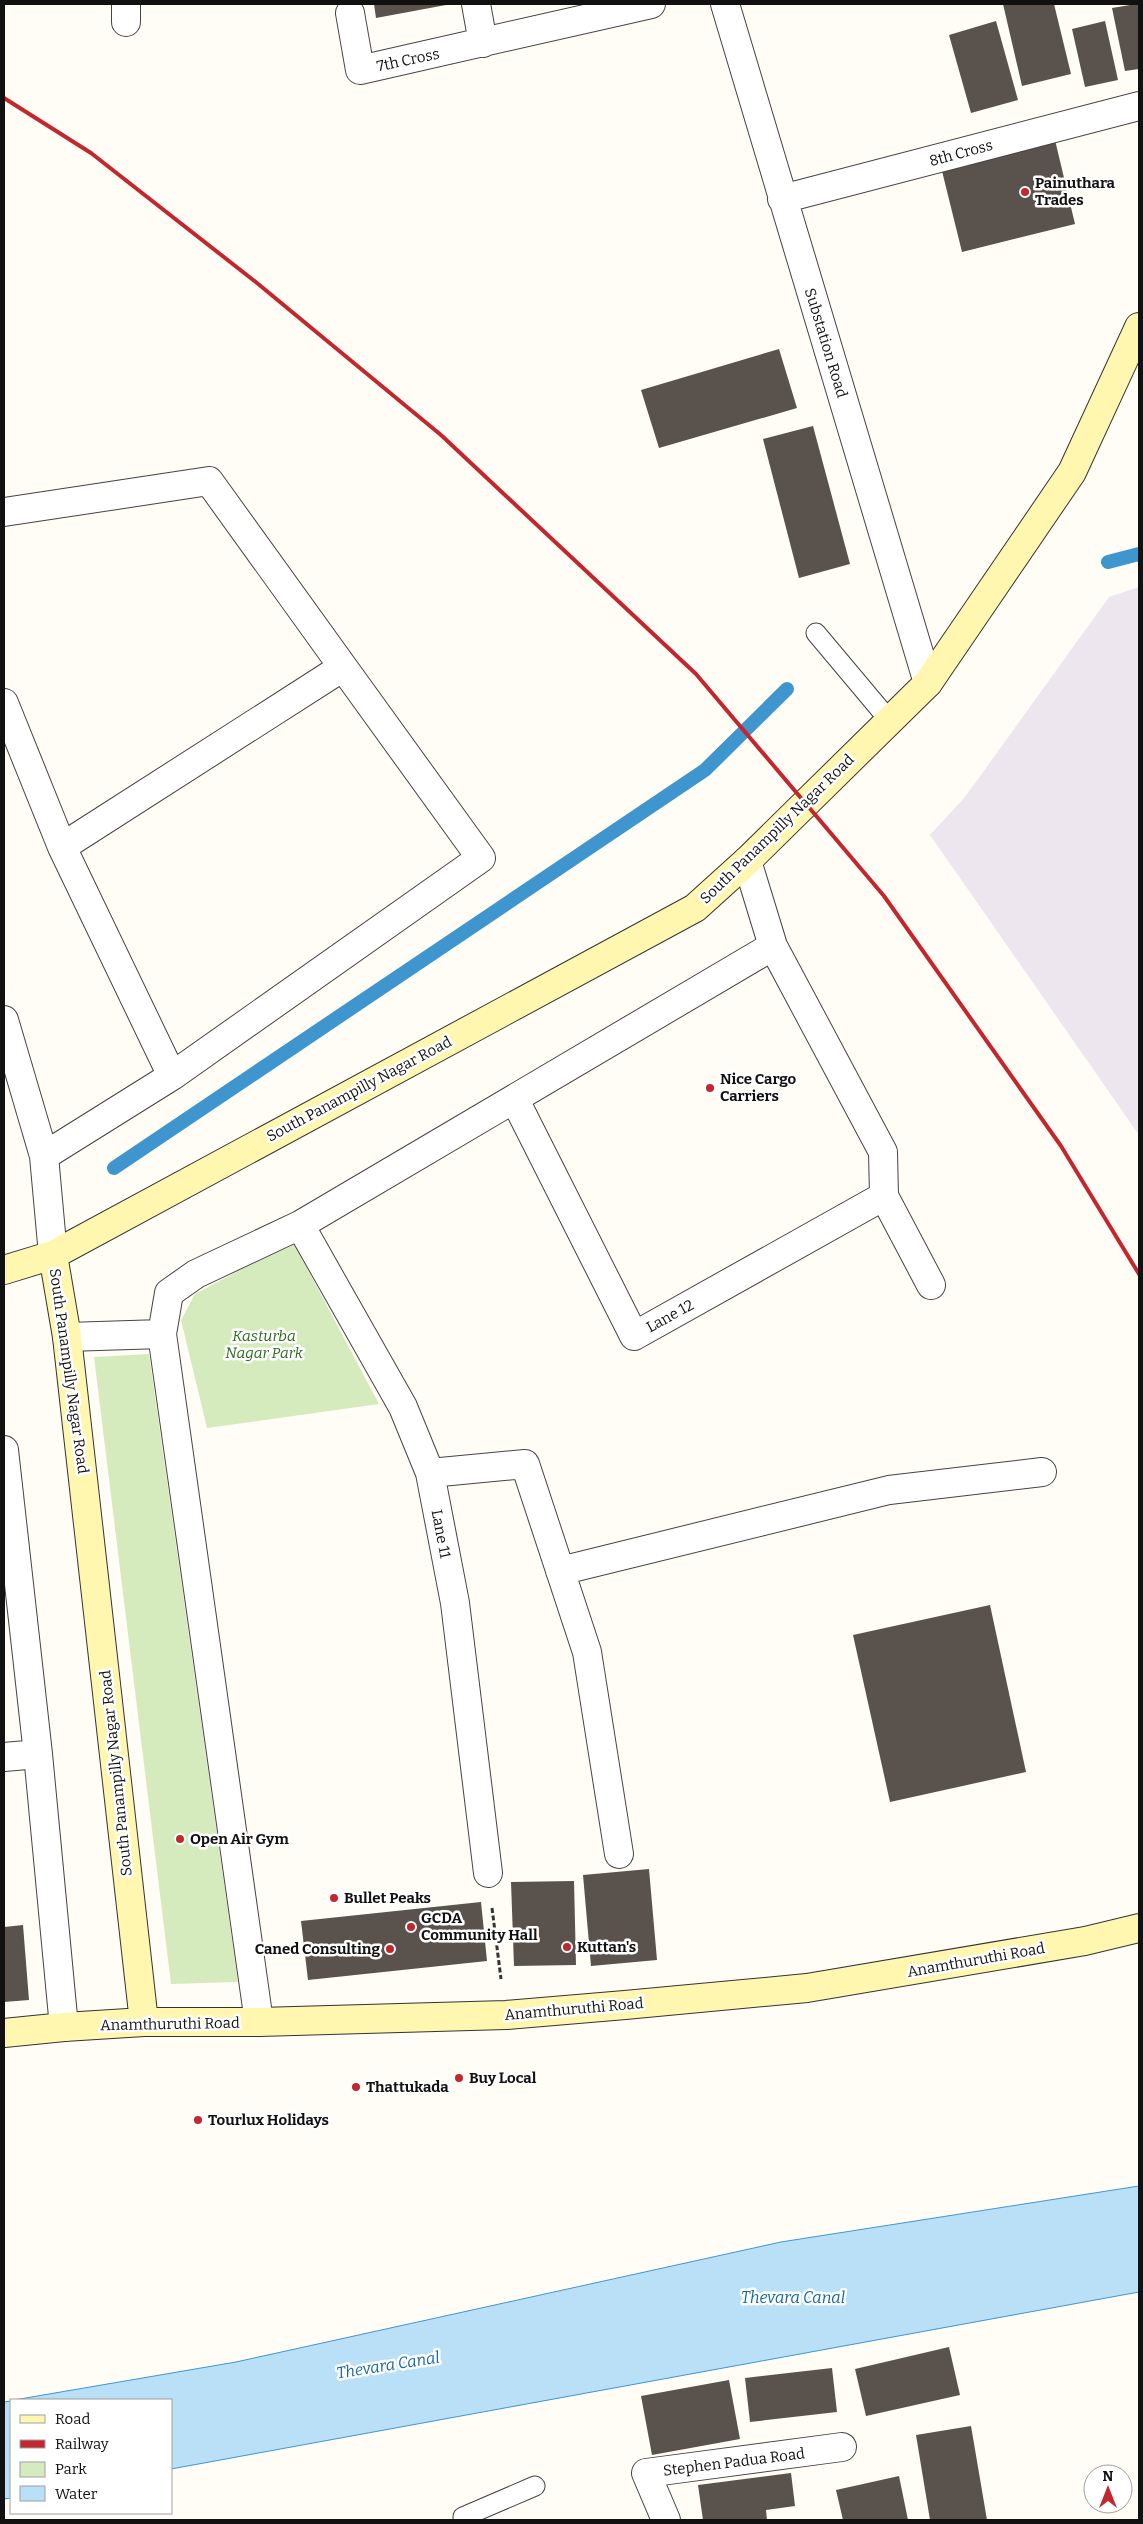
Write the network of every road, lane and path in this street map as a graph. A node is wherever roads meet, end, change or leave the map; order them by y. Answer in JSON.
{"nodes":[{"id":1,"x":476,"y":4,"type":"edge"},
{"id":2,"x":651,"y":4,"type":"edge"},
{"id":3,"x":725,"y":4,"type":"edge"},
{"id":4,"x":350,"y":13,"type":"dead end"},
{"id":5,"x":483,"y":44,"type":"junction"},
{"id":6,"x":1139,"y":106,"type":"edge"},
{"id":7,"x":782,"y":199,"type":"junction"},
{"id":8,"x":1139,"y":327,"type":"edge"},
{"id":9,"x":4,"y":512,"type":"edge"},
{"id":10,"x":816,"y":633,"type":"dead end"},
{"id":11,"x":343,"y":666,"type":"junction"},
{"id":12,"x":928,"y":683,"type":"junction"},
{"id":13,"x":4,"y":703,"type":"edge"},
{"id":14,"x":889,"y":720,"type":"junction"},
{"id":15,"x":62,"y":848,"type":"junction"},
{"id":16,"x":747,"y":861,"type":"junction"},
{"id":17,"x":773,"y":946,"type":"junction"},
{"id":18,"x":4,"y":1020,"type":"edge"},
{"id":19,"x":172,"y":1076,"type":"junction"},
{"id":20,"x":515,"y":1100,"type":"junction"},
{"id":21,"x":44,"y":1156,"type":"junction"},
{"id":22,"x":884,"y":1196,"type":"junction"},
{"id":23,"x":300,"y":1225,"type":"junction"},
{"id":24,"x":53,"y":1255,"type":"junction"},
{"id":25,"x":4,"y":1270,"type":"edge"},
{"id":26,"x":931,"y":1285,"type":"dead end"},
{"id":27,"x":162,"y":1334,"type":"junction"},
{"id":28,"x":67,"y":1337,"type":"junction"},
{"id":29,"x":4,"y":1450,"type":"edge"},
{"id":30,"x":1042,"y":1472,"type":"dead end"},
{"id":31,"x":430,"y":1474,"type":"junction"},
{"id":32,"x":8,"y":1522,"type":"edge"},
{"id":33,"x":560,"y":1570,"type":"junction"},
{"id":34,"x":38,"y":1754,"type":"junction"},
{"id":35,"x":4,"y":1756,"type":"edge"},
{"id":36,"x":619,"y":1854,"type":"dead end"},
{"id":37,"x":488,"y":1873,"type":"joint"},
{"id":38,"x":1139,"y":1928,"type":"edge"},
{"id":39,"x":506,"y":2015,"type":"junction"},
{"id":40,"x":144,"y":2022,"type":"junction"},
{"id":41,"x":259,"y":2022,"type":"junction"},
{"id":42,"x":64,"y":2027,"type":"junction"},
{"id":43,"x":4,"y":2033,"type":"edge"},
{"id":44,"x":842,"y":2447,"type":"dead end"},
{"id":45,"x":535,"y":2486,"type":"dead end"},
{"id":46,"x":463,"y":2520,"type":"edge"},
{"id":47,"x":666,"y":2520,"type":"edge"}],
"edges":[{"from":1,"to":5,"type":"street"},
{"from":2,"to":5,"type":"street","name":"7th Cross"},
{"from":3,"to":7,"type":"street","name":"Substation Road"},
{"from":4,"to":5,"type":"street","name":"7th Cross"},
{"from":6,"to":7,"type":"street","name":"8th Cross"},
{"from":7,"to":12,"type":"street","name":"Substation Road"},
{"from":8,"to":12,"type":"street","name":"South Panampilly Nagar Road"},
{"from":9,"to":11,"type":"street"},
{"from":10,"to":14,"type":"lane"},
{"from":11,"to":15,"type":"street"},
{"from":11,"to":19,"type":"street"},
{"from":12,"to":14,"type":"street","name":"South Panampilly Nagar Road"},
{"from":13,"to":15,"type":"street"},
{"from":14,"to":16,"type":"street","name":"South Panampilly Nagar Road"},
{"from":15,"to":19,"type":"street"},
{"from":16,"to":17,"type":"street"},
{"from":16,"to":24,"type":"street","name":"South Panampilly Nagar Road"},
{"from":17,"to":20,"type":"street"},
{"from":17,"to":22,"type":"street"},
{"from":18,"to":21,"type":"street"},
{"from":19,"to":21,"type":"street"},
{"from":20,"to":22,"type":"street","name":"Lane 12"},
{"from":20,"to":23,"type":"street"},
{"from":21,"to":24,"type":"street"},
{"from":22,"to":26,"type":"street"},
{"from":23,"to":27,"type":"street"},
{"from":23,"to":31,"type":"street","name":"Lane 11"},
{"from":24,"to":25,"type":"street"},
{"from":24,"to":28,"type":"street","name":"South Panampilly Nagar Road"},
{"from":27,"to":28,"type":"street"},
{"from":27,"to":41,"type":"street"},
{"from":28,"to":40,"type":"street","name":"South Panampilly Nagar Road"},
{"from":29,"to":32,"type":"street"},
{"from":30,"to":33,"type":"street"},
{"from":31,"to":33,"type":"street"},
{"from":31,"to":37,"type":"street","name":"Lane 11"},
{"from":32,"to":34,"type":"street"},
{"from":33,"to":36,"type":"street"},
{"from":34,"to":35,"type":"street"},
{"from":34,"to":42,"type":"street"},
{"from":37,"to":39,"type":"path"},
{"from":38,"to":39,"type":"street","name":"Anamthuruthi Road"},
{"from":39,"to":41,"type":"street","name":"Anamthuruthi Road"},
{"from":40,"to":41,"type":"street","name":"Anamthuruthi Road"},
{"from":40,"to":42,"type":"street","name":"Anamthuruthi Road"},
{"from":42,"to":43,"type":"street","name":"Anamthuruthi Road"},
{"from":44,"to":47,"type":"street","name":"Stephen Padua Road"},
{"from":45,"to":46,"type":"lane"}]}
